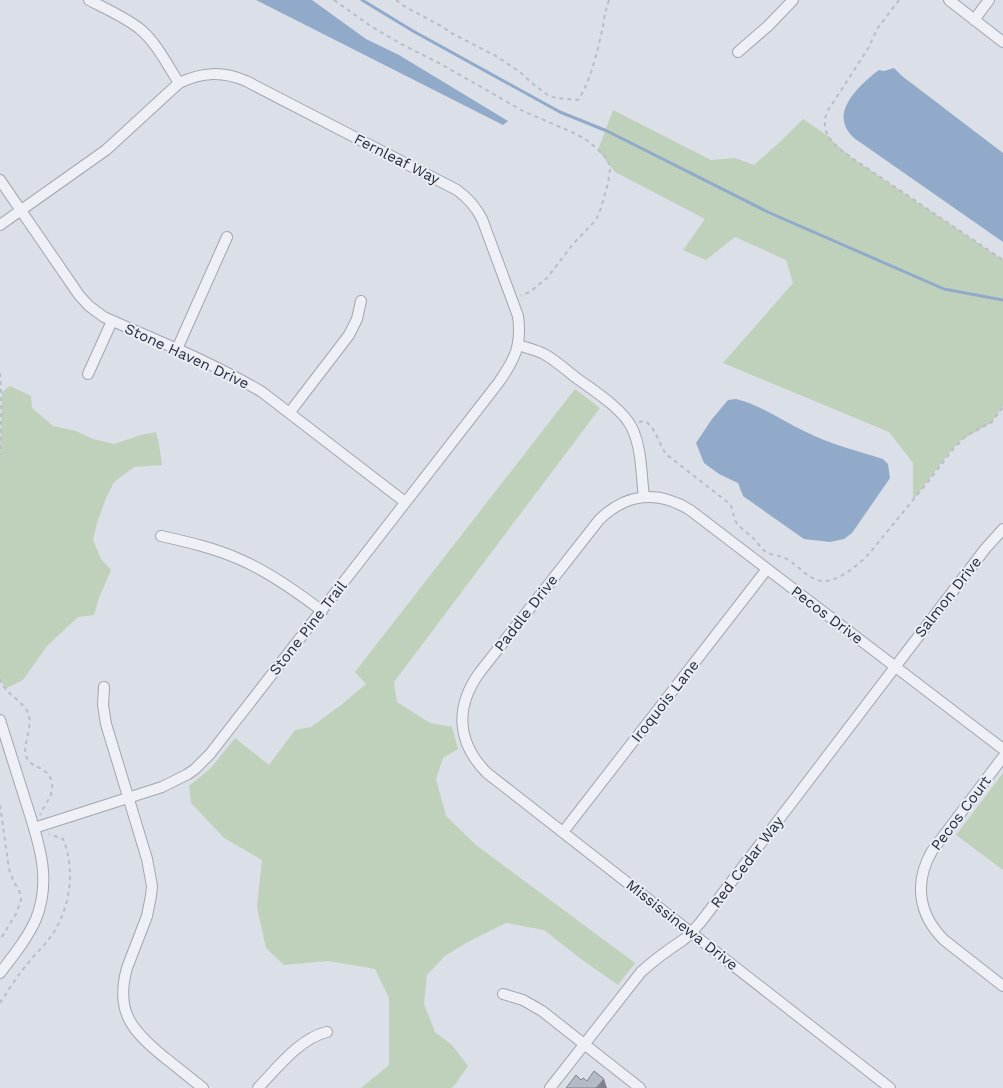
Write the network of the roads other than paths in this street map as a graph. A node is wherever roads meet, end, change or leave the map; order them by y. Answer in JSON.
{"nodes":[{"id":1,"x":89,"y":0,"type":"edge"},
{"id":2,"x":793,"y":0,"type":"edge"},
{"id":3,"x":949,"y":0,"type":"edge"},
{"id":4,"x":989,"y":0,"type":"edge"},
{"id":5,"x":974,"y":20,"type":"junction"},
{"id":6,"x":1003,"y":42,"type":"edge"},
{"id":7,"x":738,"y":52,"type":"dead end"},
{"id":8,"x":179,"y":83,"type":"junction"},
{"id":9,"x":0,"y":180,"type":"edge"},
{"id":10,"x":21,"y":210,"type":"junction"},
{"id":11,"x":0,"y":225,"type":"edge"},
{"id":12,"x":227,"y":237,"type":"dead end"},
{"id":13,"x":362,"y":301,"type":"dead end"},
{"id":14,"x":112,"y":321,"type":"junction"},
{"id":15,"x":518,"y":345,"type":"junction"},
{"id":16,"x":177,"y":349,"type":"junction"},
{"id":17,"x":88,"y":374,"type":"dead end"},
{"id":18,"x":290,"y":412,"type":"junction"},
{"id":19,"x":644,"y":497,"type":"junction"},
{"id":20,"x":405,"y":502,"type":"junction"},
{"id":21,"x":1003,"y":529,"type":"edge"},
{"id":22,"x":161,"y":536,"type":"dead end"},
{"id":23,"x":767,"y":569,"type":"junction"},
{"id":24,"x":322,"y":611,"type":"junction"},
{"id":25,"x":895,"y":667,"type":"junction"},
{"id":26,"x":104,"y":687,"type":"dead end"},
{"id":27,"x":0,"y":720,"type":"edge"},
{"id":28,"x":1003,"y":749,"type":"edge"},
{"id":29,"x":1003,"y":757,"type":"edge"},
{"id":30,"x":476,"y":761,"type":"joint"},
{"id":31,"x":128,"y":798,"type":"junction"},
{"id":32,"x":34,"y":828,"type":"junction"},
{"id":33,"x":563,"y":832,"type":"junction"},
{"id":34,"x":691,"y":932,"type":"junction"},
{"id":35,"x":0,"y":973,"type":"edge"},
{"id":36,"x":1003,"y":986,"type":"edge"},
{"id":37,"x":502,"y":994,"type":"dead end"},
{"id":38,"x":327,"y":1032,"type":"dead end"},
{"id":39,"x":585,"y":1044,"type":"junction"},
{"id":40,"x":203,"y":1088,"type":"edge"},
{"id":41,"x":258,"y":1088,"type":"edge"},
{"id":42,"x":550,"y":1088,"type":"edge"},
{"id":43,"x":640,"y":1088,"type":"edge"},
{"id":44,"x":890,"y":1088,"type":"edge"}],
"edges":[{"from":1,"to":8,"type":"street"},
{"from":2,"to":7,"type":"street"},
{"from":3,"to":5,"type":"street"},
{"from":4,"to":5,"type":"street"},
{"from":5,"to":6,"type":"street"},
{"from":8,"to":10,"type":"street"},
{"from":8,"to":15,"type":"street","name":"Fernleaf Way"},
{"from":9,"to":10,"type":"street","name":"Stone Haven Drive"},
{"from":10,"to":11,"type":"street"},
{"from":10,"to":14,"type":"street","name":"Stone Haven Drive"},
{"from":12,"to":16,"type":"street"},
{"from":13,"to":18,"type":"street"},
{"from":14,"to":16,"type":"street","name":"Stone Haven Drive"},
{"from":14,"to":17,"type":"street"},
{"from":15,"to":19,"type":"street"},
{"from":15,"to":20,"type":"street","name":"Stone Pine Trail"},
{"from":16,"to":18,"type":"street","name":"Stone Haven Drive"},
{"from":18,"to":20,"type":"street","name":"Stone Haven Drive"},
{"from":19,"to":23,"type":"street","name":"Pecos Drive"},
{"from":19,"to":30,"type":"street","name":"Paddle Drive"},
{"from":20,"to":24,"type":"street","name":"Stone Pine Trail"},
{"from":21,"to":25,"type":"street","name":"Salmon Drive"},
{"from":22,"to":24,"type":"street"},
{"from":23,"to":25,"type":"street","name":"Pecos Drive"},
{"from":23,"to":33,"type":"street","name":"Iroquois Lane"},
{"from":24,"to":31,"type":"street","name":"Stone Pine Trail"},
{"from":25,"to":28,"type":"street","name":"Pecos Drive"},
{"from":25,"to":34,"type":"street","name":"Red Cedar Way"},
{"from":26,"to":31,"type":"street"},
{"from":27,"to":32,"type":"street"},
{"from":29,"to":36,"type":"street","name":"Pecos Court"},
{"from":30,"to":33,"type":"street","name":"Mississinewa Drive"},
{"from":31,"to":32,"type":"street","name":"Stone Pine Trail"},
{"from":31,"to":40,"type":"street"},
{"from":32,"to":35,"type":"street"},
{"from":33,"to":34,"type":"street","name":"Mississinewa Drive"},
{"from":34,"to":39,"type":"street","name":"Red Cedar Way"},
{"from":34,"to":44,"type":"street","name":"Mississinewa Drive"},
{"from":37,"to":39,"type":"street"},
{"from":38,"to":41,"type":"street"},
{"from":39,"to":42,"type":"street","name":"Red Cedar Way"},
{"from":39,"to":43,"type":"street"}]}
